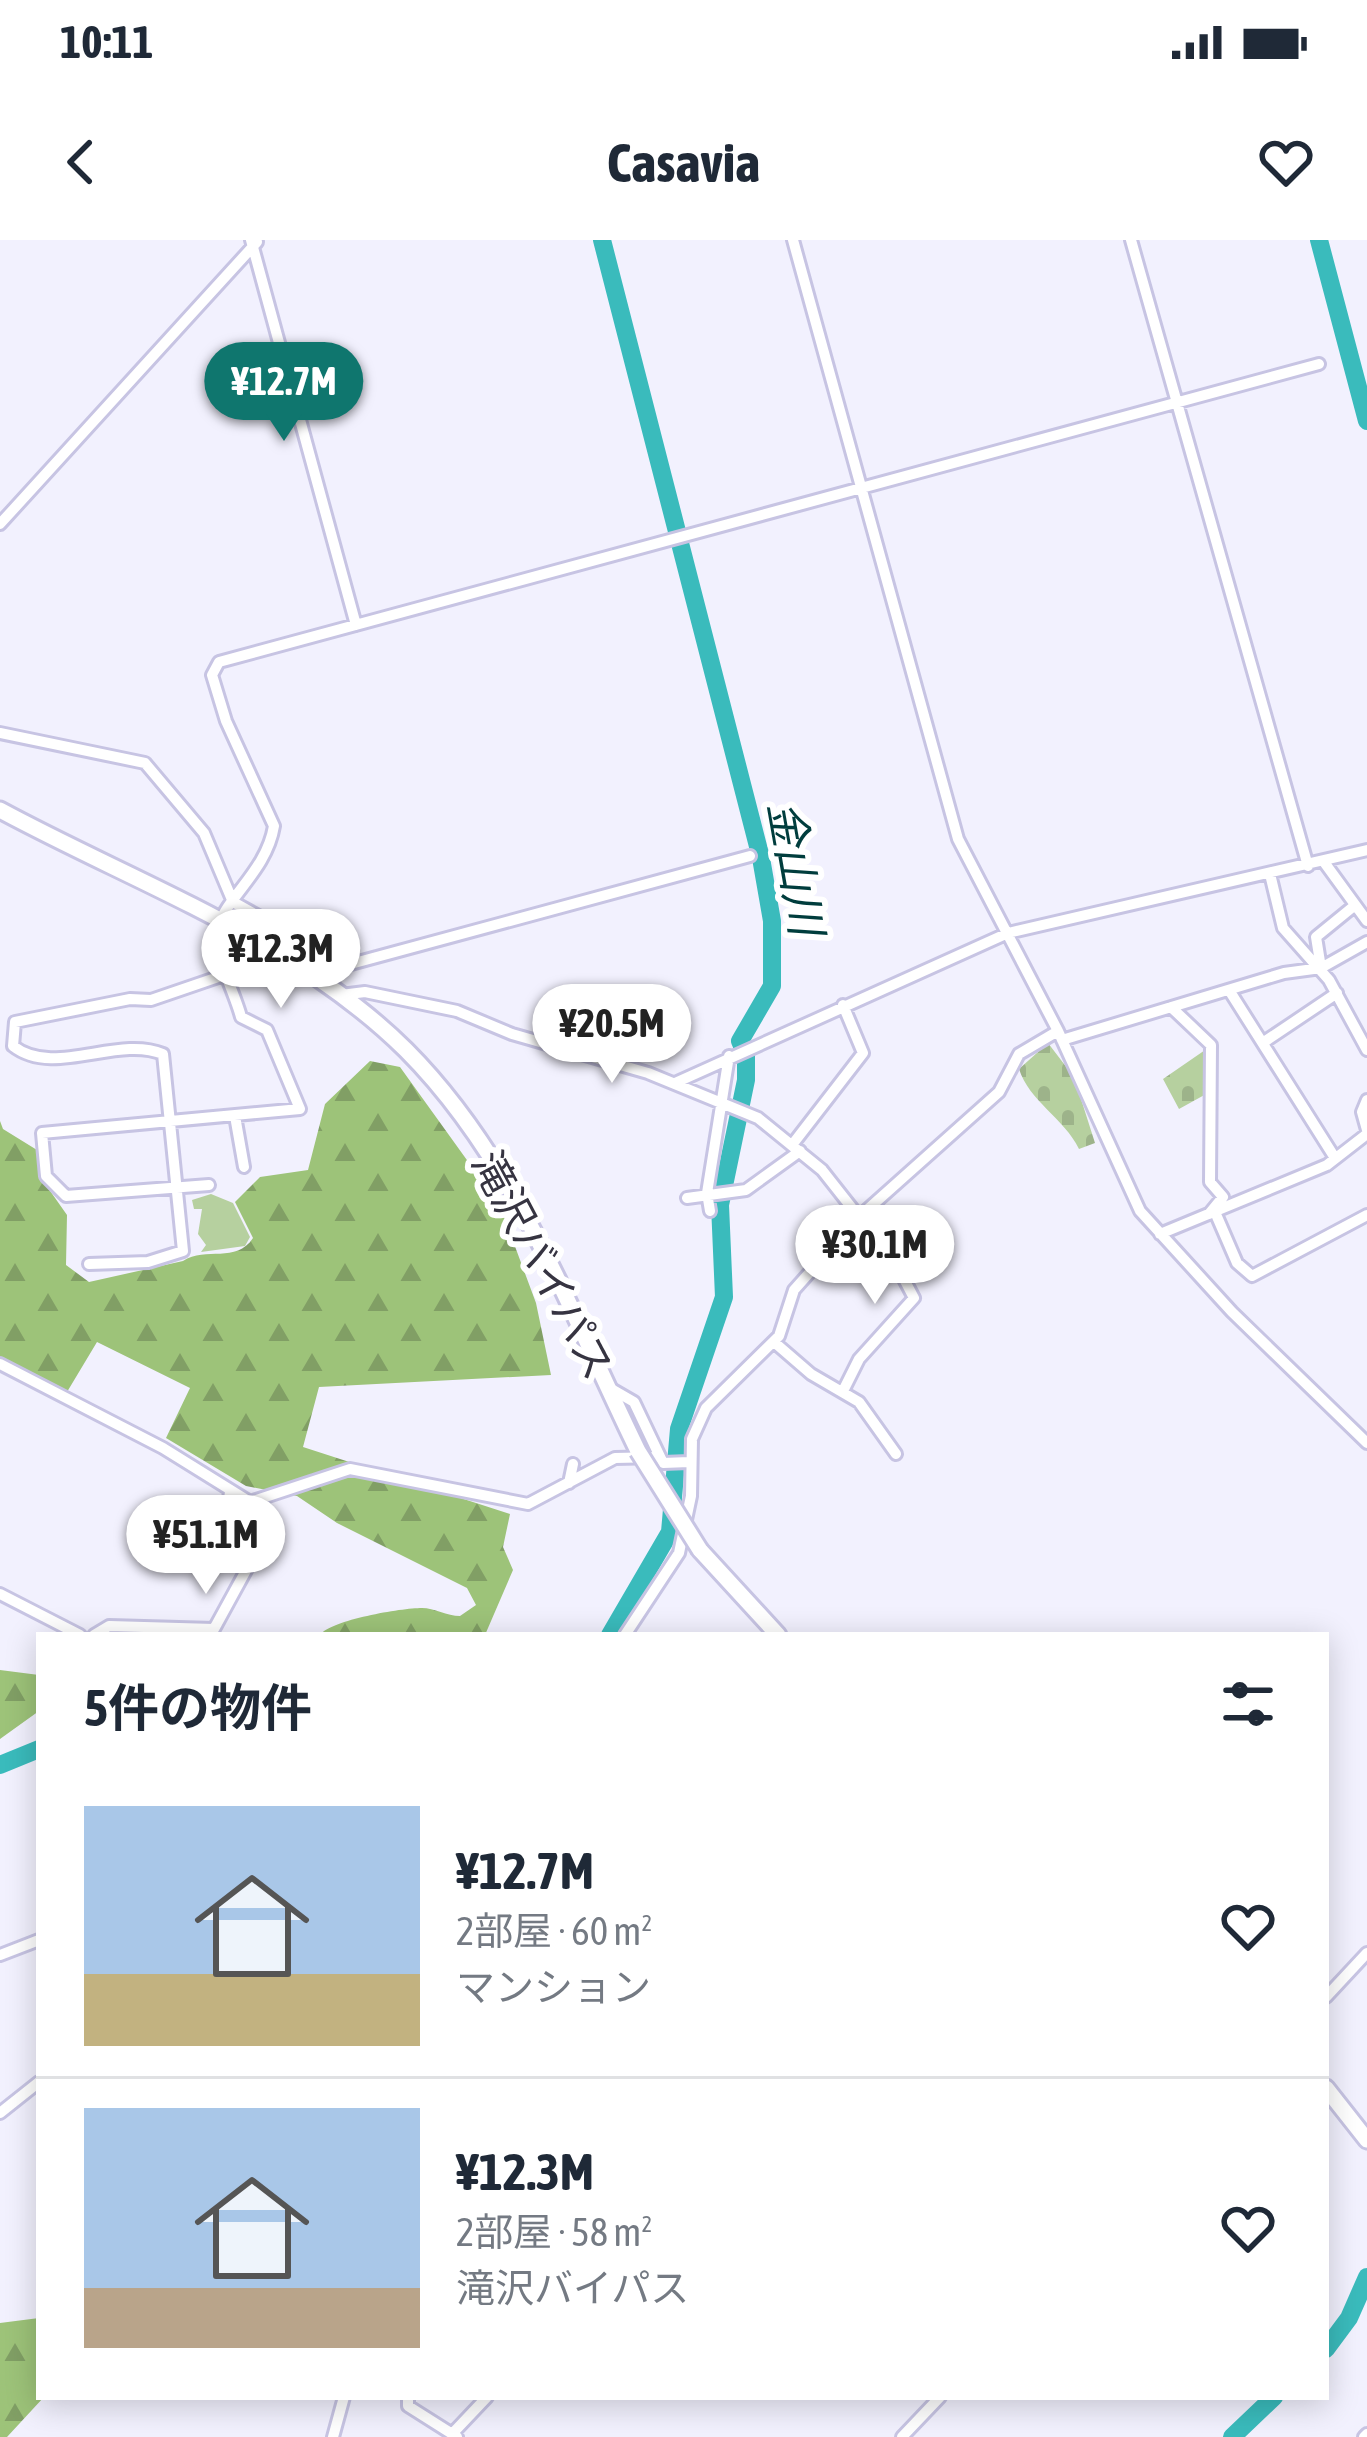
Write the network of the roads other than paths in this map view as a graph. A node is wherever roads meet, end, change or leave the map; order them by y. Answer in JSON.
{"nodes":[{"id":1,"x":793,"y":240,"type":"edge"},
{"id":2,"x":1132,"y":240,"type":"edge"},
{"id":3,"x":255,"y":241,"type":"edge"},
{"id":4,"x":1319,"y":364,"type":"dead end"},
{"id":5,"x":1176,"y":406,"type":"junction"},
{"id":6,"x":859,"y":493,"type":"junction"},
{"id":7,"x":0,"y":524,"type":"edge"},
{"id":8,"x":356,"y":625,"type":"junction"},
{"id":9,"x":0,"y":733,"type":"edge"},
{"id":10,"x":0,"y":810,"type":"edge"},
{"id":11,"x":1367,"y":850,"type":"edge"},
{"id":12,"x":749,"y":856,"type":"dead end"},
{"id":13,"x":1324,"y":862,"type":"junction"},
{"id":14,"x":1308,"y":866,"type":"junction"},
{"id":15,"x":1270,"y":874,"type":"junction"},
{"id":16,"x":233,"y":902,"type":"junction"},
{"id":17,"x":1354,"y":907,"type":"junction"},
{"id":18,"x":1367,"y":921,"type":"edge"},
{"id":19,"x":220,"y":922,"type":"junction"},
{"id":20,"x":1008,"y":933,"type":"junction"},
{"id":21,"x":1367,"y":943,"type":"edge"},
{"id":22,"x":1321,"y":968,"type":"junction"},
{"id":23,"x":230,"y":974,"type":"junction"},
{"id":24,"x":319,"y":979,"type":"junction"},
{"id":25,"x":1228,"y":990,"type":"junction"},
{"id":26,"x":1336,"y":993,"type":"junction"},
{"id":27,"x":341,"y":995,"type":"junction"},
{"id":28,"x":843,"y":1005,"type":"junction"},
{"id":29,"x":1171,"y":1007,"type":"junction"},
{"id":30,"x":1060,"y":1036,"type":"junction"},
{"id":31,"x":1264,"y":1042,"type":"junction"},
{"id":32,"x":1367,"y":1050,"type":"edge"},
{"id":33,"x":729,"y":1056,"type":"junction"},
{"id":34,"x":675,"y":1083,"type":"junction"},
{"id":35,"x":1367,"y":1100,"type":"edge"},
{"id":36,"x":725,"y":1104,"type":"junction"},
{"id":37,"x":236,"y":1117,"type":"junction"},
{"id":38,"x":169,"y":1118,"type":"junction"},
{"id":39,"x":1367,"y":1132,"type":"edge"},
{"id":40,"x":796,"y":1148,"type":"junction"},
{"id":41,"x":1335,"y":1158,"type":"junction"},
{"id":42,"x":244,"y":1167,"type":"dead end"},
{"id":43,"x":208,"y":1185,"type":"dead end"},
{"id":44,"x":175,"y":1189,"type":"junction"},
{"id":45,"x":707,"y":1193,"type":"junction"},
{"id":46,"x":687,"y":1198,"type":"dead end"},
{"id":47,"x":710,"y":1211,"type":"dead end"},
{"id":48,"x":1212,"y":1213,"type":"junction"},
{"id":49,"x":1367,"y":1215,"type":"edge"},
{"id":50,"x":858,"y":1219,"type":"junction"},
{"id":51,"x":1160,"y":1234,"type":"junction"},
{"id":52,"x":89,"y":1264,"type":"dead end"},
{"id":53,"x":774,"y":1342,"type":"junction"},
{"id":54,"x":0,"y":1364,"type":"edge"},
{"id":55,"x":608,"y":1387,"type":"junction"},
{"id":56,"x":842,"y":1391,"type":"junction"},
{"id":57,"x":1367,"y":1442,"type":"edge"},
{"id":58,"x":896,"y":1454,"type":"dead end"},
{"id":59,"x":660,"y":1457,"type":"junction"},
{"id":60,"x":689,"y":1462,"type":"junction"},
{"id":61,"x":573,"y":1463,"type":"dead end"},
{"id":62,"x":568,"y":1483,"type":"junction"},
{"id":63,"x":230,"y":1492,"type":"junction"},
{"id":64,"x":0,"y":1594,"type":"edge"},
{"id":65,"x":74,"y":1632,"type":"edge"},
{"id":66,"x":99,"y":1632,"type":"edge"},
{"id":67,"x":627,"y":1632,"type":"edge"},
{"id":68,"x":775,"y":1632,"type":"edge"},
{"id":69,"x":36,"y":1941,"type":"edge"},
{"id":70,"x":1367,"y":1953,"type":"edge"},
{"id":71,"x":0,"y":1955,"type":"edge"},
{"id":72,"x":1329,"y":1993,"type":"edge"},
{"id":73,"x":36,"y":2084,"type":"edge"},
{"id":74,"x":1329,"y":2092,"type":"edge"},
{"id":75,"x":0,"y":2113,"type":"edge"},
{"id":76,"x":1367,"y":2140,"type":"edge"},
{"id":77,"x":343,"y":2400,"type":"edge"},
{"id":78,"x":408,"y":2400,"type":"edge"},
{"id":79,"x":484,"y":2400,"type":"edge"},
{"id":80,"x":937,"y":2400,"type":"edge"},
{"id":81,"x":455,"y":2435,"type":"edge"},
{"id":82,"x":334,"y":2437,"type":"edge"},
{"id":83,"x":902,"y":2437,"type":"edge"}],
"edges":[{"from":1,"to":6,"type":"street"},
{"from":2,"to":5,"type":"street"},
{"from":3,"to":7,"type":"street"},
{"from":3,"to":8,"type":"street"},
{"from":4,"to":5,"type":"street"},
{"from":5,"to":6,"type":"street"},
{"from":5,"to":14,"type":"street"},
{"from":6,"to":8,"type":"street"},
{"from":6,"to":20,"type":"street"},
{"from":8,"to":16,"type":"street"},
{"from":9,"to":16,"type":"street"},
{"from":10,"to":19,"type":"highway","name":"滝沢バイパス"},
{"from":11,"to":13,"type":"street"},
{"from":12,"to":16,"type":"street"},
{"from":13,"to":14,"type":"street"},
{"from":13,"to":17,"type":"street"},
{"from":14,"to":15,"type":"street"},
{"from":15,"to":20,"type":"street"},
{"from":15,"to":22,"type":"street"},
{"from":16,"to":19,"type":"street"},
{"from":17,"to":18,"type":"street"},
{"from":17,"to":22,"type":"street"},
{"from":19,"to":23,"type":"street"},
{"from":19,"to":24,"type":"highway","name":"滝沢バイパス"},
{"from":20,"to":28,"type":"street"},
{"from":20,"to":30,"type":"street"},
{"from":21,"to":22,"type":"street"},
{"from":22,"to":25,"type":"street"},
{"from":22,"to":26,"type":"street"},
{"from":23,"to":24,"type":"street"},
{"from":23,"to":37,"type":"street"},
{"from":23,"to":38,"type":"street"},
{"from":24,"to":27,"type":"highway","name":"滝沢バイパス"},
{"from":25,"to":29,"type":"street"},
{"from":25,"to":31,"type":"street"},
{"from":26,"to":31,"type":"street"},
{"from":26,"to":32,"type":"street"},
{"from":27,"to":34,"type":"street"},
{"from":27,"to":55,"type":"highway","name":"滝沢バイパス"},
{"from":28,"to":33,"type":"street"},
{"from":28,"to":40,"type":"street"},
{"from":29,"to":30,"type":"street"},
{"from":29,"to":48,"type":"street"},
{"from":30,"to":50,"type":"street"},
{"from":30,"to":51,"type":"street"},
{"from":31,"to":41,"type":"street"},
{"from":33,"to":34,"type":"street"},
{"from":33,"to":36,"type":"street"},
{"from":34,"to":36,"type":"street"},
{"from":35,"to":39,"type":"street"},
{"from":36,"to":40,"type":"street"},
{"from":36,"to":45,"type":"street"},
{"from":37,"to":38,"type":"street"},
{"from":37,"to":42,"type":"street"},
{"from":38,"to":44,"type":"street"},
{"from":38,"to":44,"type":"street"},
{"from":39,"to":41,"type":"street"},
{"from":40,"to":45,"type":"street"},
{"from":40,"to":50,"type":"street"},
{"from":41,"to":48,"type":"street"},
{"from":43,"to":44,"type":"street"},
{"from":44,"to":52,"type":"street"},
{"from":45,"to":46,"type":"street"},
{"from":45,"to":47,"type":"street"},
{"from":48,"to":49,"type":"street"},
{"from":48,"to":51,"type":"street"},
{"from":50,"to":53,"type":"street"},
{"from":50,"to":56,"type":"street"},
{"from":51,"to":57,"type":"street"},
{"from":53,"to":56,"type":"street"},
{"from":53,"to":60,"type":"street"},
{"from":54,"to":63,"type":"street"},
{"from":55,"to":59,"type":"street"},
{"from":55,"to":68,"type":"highway","name":"滝沢バイパス","bridge":true},
{"from":56,"to":58,"type":"street"},
{"from":59,"to":60,"type":"street"},
{"from":59,"to":62,"type":"street"},
{"from":60,"to":67,"type":"street"},
{"from":61,"to":62,"type":"street"},
{"from":62,"to":63,"type":"street"},
{"from":63,"to":66,"type":"street"},
{"from":64,"to":65,"type":"street"},
{"from":69,"to":71,"type":"street"},
{"from":70,"to":72,"type":"street"},
{"from":73,"to":75,"type":"street"},
{"from":74,"to":76,"type":"highway"},
{"from":77,"to":82,"type":"street"},
{"from":78,"to":81,"type":"street"},
{"from":79,"to":81,"type":"street"},
{"from":80,"to":83,"type":"street"}]}
